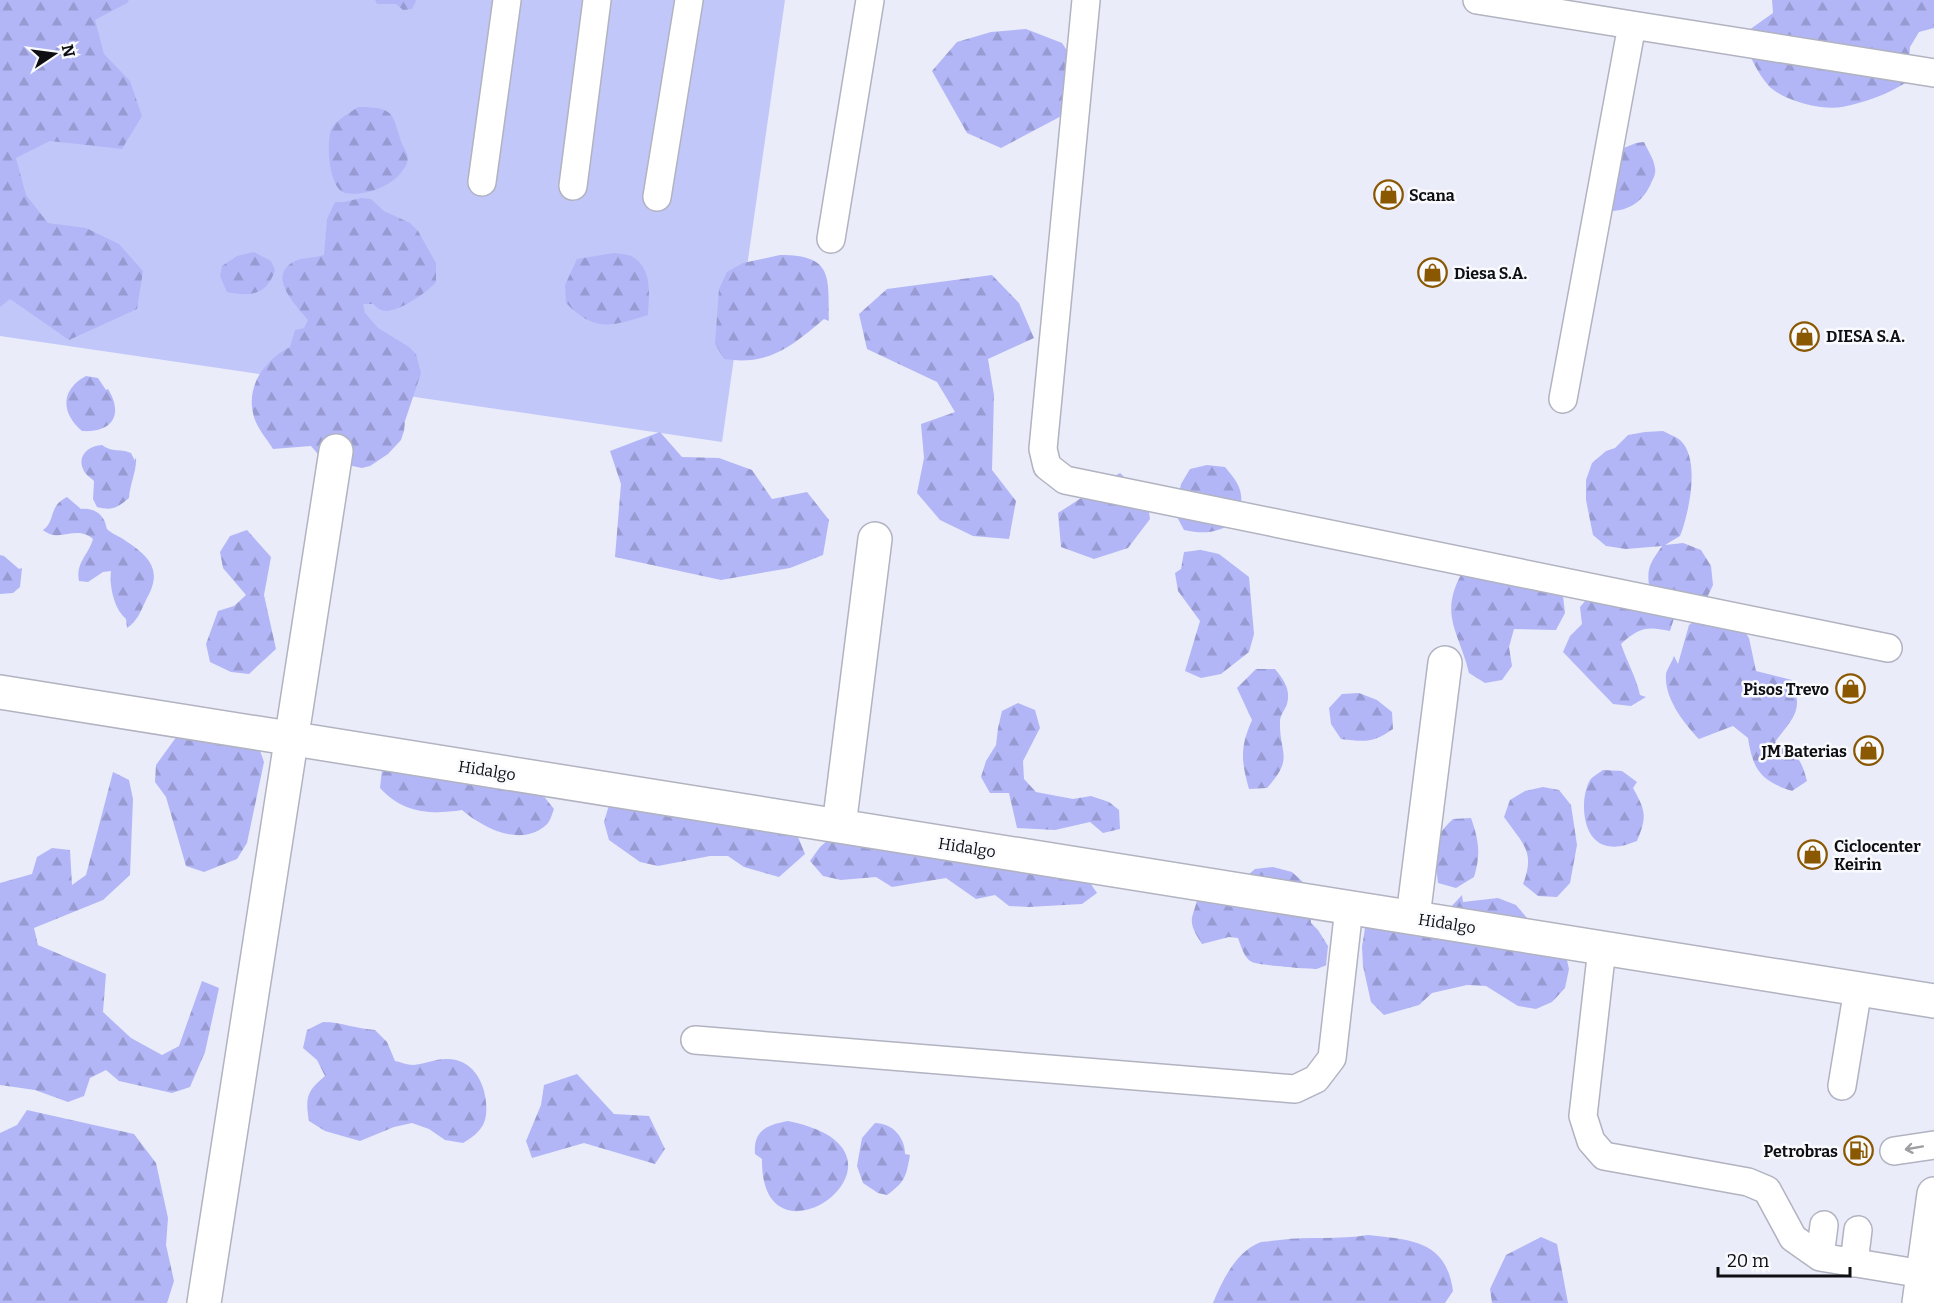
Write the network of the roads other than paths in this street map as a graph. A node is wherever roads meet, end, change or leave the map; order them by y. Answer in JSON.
{"nodes":[{"id":1,"x":507,"y":0,"type":"edge"},
{"id":2,"x":597,"y":0,"type":"edge"},
{"id":3,"x":689,"y":0,"type":"edge"},
{"id":4,"x":870,"y":0,"type":"edge"},
{"id":5,"x":1086,"y":0,"type":"edge"},
{"id":6,"x":1477,"y":0,"type":"edge"},
{"id":7,"x":1632,"y":25,"type":"junction"},
{"id":8,"x":1934,"y":73,"type":"edge"},
{"id":9,"x":482,"y":182,"type":"dead end"},
{"id":10,"x":573,"y":186,"type":"dead end"},
{"id":11,"x":657,"y":197,"type":"dead end"},
{"id":12,"x":831,"y":239,"type":"dead end"},
{"id":13,"x":1563,"y":399,"type":"dead end"},
{"id":14,"x":336,"y":451,"type":"dead end"},
{"id":15,"x":874,"y":539,"type":"dead end"},
{"id":16,"x":1888,"y":648,"type":"dead end"},
{"id":17,"x":1445,"y":663,"type":"dead end"},
{"id":18,"x":0,"y":692,"type":"edge"},
{"id":19,"x":291,"y":739,"type":"junction"},
{"id":20,"x":839,"y":826,"type":"junction"},
{"id":21,"x":1349,"y":908,"type":"junction"},
{"id":22,"x":1413,"y":917,"type":"junction"},
{"id":23,"x":1602,"y":948,"type":"junction"},
{"id":24,"x":1858,"y":989,"type":"junction"},
{"id":25,"x":1934,"y":1001,"type":"edge"},
{"id":26,"x":695,"y":1040,"type":"dead end"},
{"id":27,"x":1842,"y":1086,"type":"dead end"},
{"id":28,"x":1934,"y":1144,"type":"edge"},
{"id":29,"x":1894,"y":1151,"type":"dead end"},
{"id":30,"x":1934,"y":1194,"type":"edge"},
{"id":31,"x":1824,"y":1226,"type":"dead end"},
{"id":32,"x":1858,"y":1230,"type":"dead end"},
{"id":33,"x":1820,"y":1257,"type":"junction"},
{"id":34,"x":1854,"y":1263,"type":"junction"},
{"id":35,"x":1921,"y":1289,"type":"edge"},
{"id":36,"x":204,"y":1303,"type":"edge"}],
"edges":[{"from":1,"to":9,"type":"lane"},
{"from":2,"to":10,"type":"lane"},
{"from":3,"to":11,"type":"lane"},
{"from":4,"to":12,"type":"lane"},
{"from":5,"to":16,"type":"lane"},
{"from":6,"to":7,"type":"lane"},
{"from":7,"to":8,"type":"lane"},
{"from":7,"to":13,"type":"lane"},
{"from":14,"to":19,"type":"street"},
{"from":15,"to":20,"type":"street"},
{"from":17,"to":22,"type":"street"},
{"from":18,"to":19,"type":"street","name":"Hidalgo"},
{"from":19,"to":20,"type":"street","name":"Hidalgo"},
{"from":19,"to":36,"type":"street"},
{"from":20,"to":21,"type":"street","name":"Hidalgo"},
{"from":21,"to":22,"type":"street","name":"Hidalgo"},
{"from":21,"to":26,"type":"lane"},
{"from":22,"to":23,"type":"street","name":"Hidalgo"},
{"from":23,"to":24,"type":"street","name":"Hidalgo"},
{"from":23,"to":33,"type":"lane"},
{"from":24,"to":25,"type":"street","name":"Hidalgo"},
{"from":24,"to":27,"type":"lane"},
{"from":28,"to":29,"type":"lane","one_way":true},
{"from":30,"to":35,"type":"street"},
{"from":31,"to":33,"type":"lane"},
{"from":32,"to":34,"type":"lane"},
{"from":33,"to":34,"type":"lane"},
{"from":34,"to":35,"type":"lane"}]}
